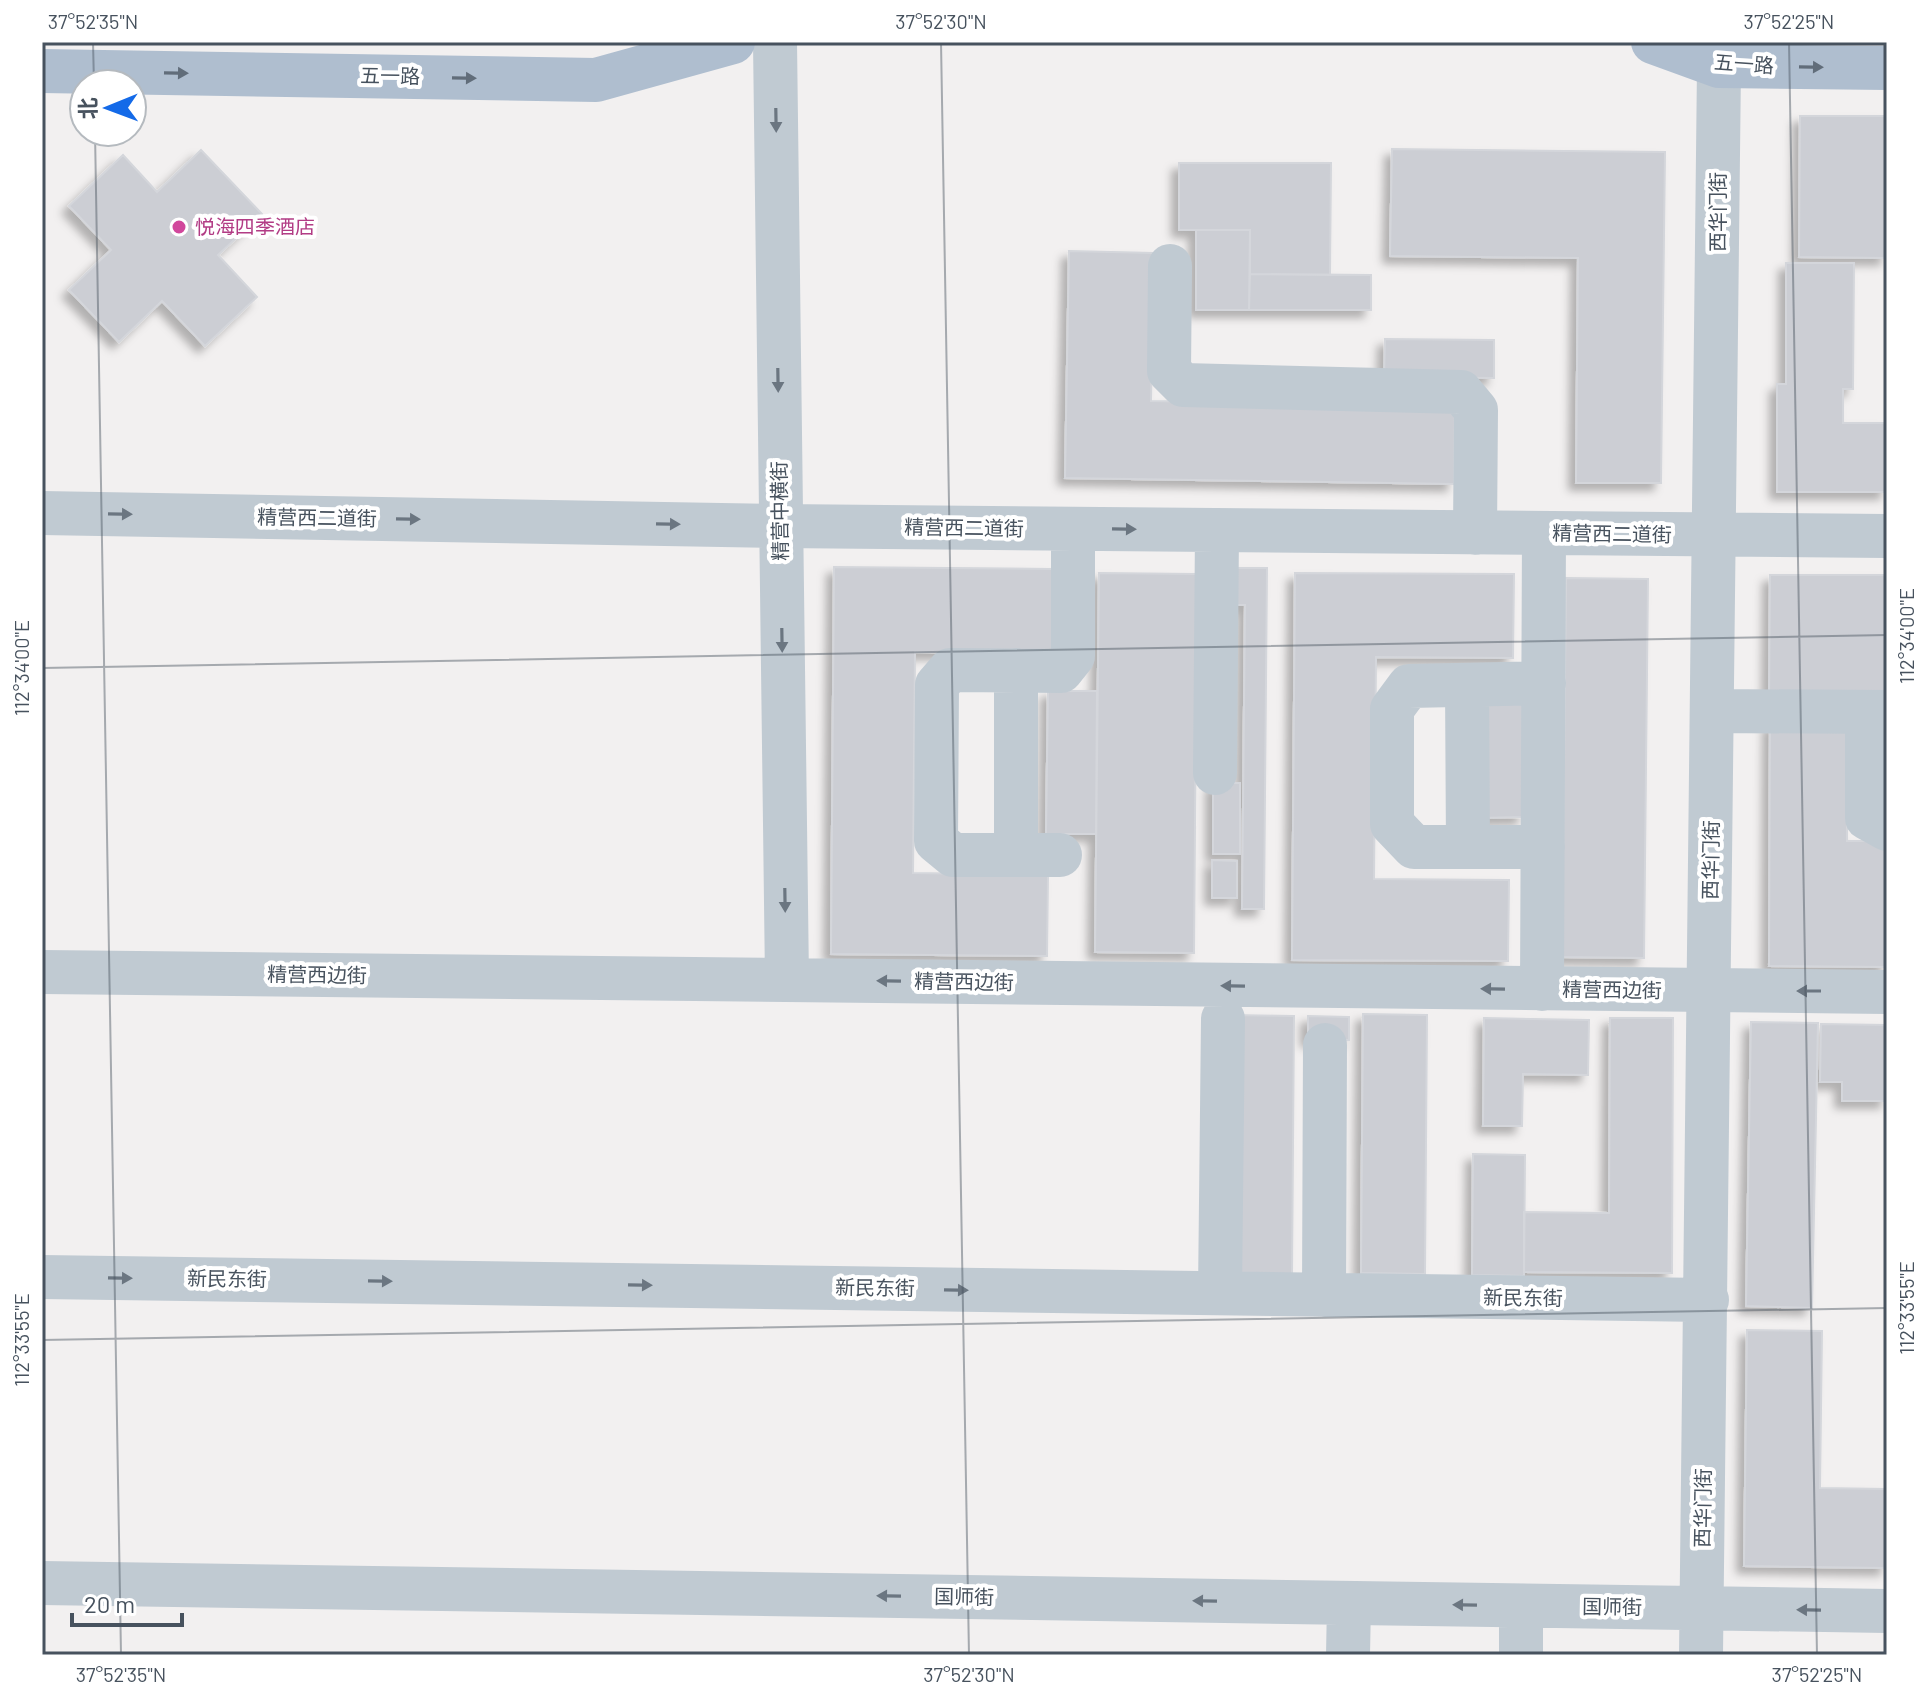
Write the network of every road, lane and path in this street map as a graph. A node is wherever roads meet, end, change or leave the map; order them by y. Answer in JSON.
{"nodes":[{"id":1,"x":733,"y":42,"type":"edge"},
{"id":2,"x":775,"y":42,"type":"edge"},
{"id":3,"x":1653,"y":42,"type":"edge"},
{"id":4,"x":1719,"y":66,"type":"junction"},
{"id":5,"x":1887,"y":68,"type":"edge"},
{"id":6,"x":42,"y":71,"type":"edge"},
{"id":7,"x":1170,"y":266,"type":"dead end"},
{"id":8,"x":42,"y":513,"type":"edge"},
{"id":9,"x":780,"y":526,"type":"junction"},
{"id":10,"x":1073,"y":529,"type":"junction"},
{"id":11,"x":1217,"y":530,"type":"junction"},
{"id":12,"x":1475,"y":533,"type":"junction"},
{"id":13,"x":1544,"y":533,"type":"junction"},
{"id":14,"x":1716,"y":535,"type":"junction"},
{"id":15,"x":1887,"y":536,"type":"edge"},
{"id":16,"x":1016,"y":670,"type":"junction"},
{"id":17,"x":1544,"y":683,"type":"junction"},
{"id":18,"x":1467,"y":685,"type":"junction"},
{"id":19,"x":1713,"y":711,"type":"junction"},
{"id":20,"x":1877,"y":712,"type":"edge"},
{"id":21,"x":1215,"y":773,"type":"dead end"},
{"id":22,"x":1887,"y":829,"type":"edge"},
{"id":23,"x":1468,"y":847,"type":"junction"},
{"id":24,"x":1543,"y":847,"type":"junction"},
{"id":25,"x":1016,"y":855,"type":"junction"},
{"id":26,"x":1060,"y":855,"type":"dead end"},
{"id":27,"x":42,"y":972,"type":"edge"},
{"id":28,"x":787,"y":980,"type":"junction"},
{"id":29,"x":1542,"y":989,"type":"junction"},
{"id":30,"x":1709,"y":991,"type":"junction"},
{"id":31,"x":1887,"y":992,"type":"edge"},
{"id":32,"x":1223,"y":1019,"type":"dead end"},
{"id":33,"x":1325,"y":1045,"type":"dead end"},
{"id":34,"x":42,"y":1277,"type":"edge"},
{"id":35,"x":1220,"y":1293,"type":"junction"},
{"id":36,"x":1324,"y":1295,"type":"junction"},
{"id":37,"x":1707,"y":1300,"type":"junction"},
{"id":38,"x":42,"y":1583,"type":"edge"},
{"id":39,"x":1349,"y":1603,"type":"junction"},
{"id":40,"x":1521,"y":1606,"type":"junction"},
{"id":41,"x":1702,"y":1609,"type":"junction"},
{"id":42,"x":1887,"y":1611,"type":"edge"},
{"id":43,"x":1348,"y":1655,"type":"edge"},
{"id":44,"x":1521,"y":1655,"type":"edge"},
{"id":45,"x":1701,"y":1655,"type":"edge"}],
"edges":[{"from":6,"to":1,"type":"main road","name":"五一路","one_way":true},
{"from":2,"to":9,"type":"street","name":"精营中横街","one_way":true},
{"from":3,"to":4,"type":"main road","name":"五一路"},
{"from":4,"to":5,"type":"main road","name":"五一路","one_way":true},
{"from":4,"to":14,"type":"street","name":"西华门街"},
{"from":7,"to":12,"type":"street"},
{"from":8,"to":9,"type":"street","name":"精营西二道街","one_way":true},
{"from":9,"to":10,"type":"street","name":"精营西二道街"},
{"from":9,"to":28,"type":"street","name":"精营中横街","one_way":true},
{"from":10,"to":11,"type":"street","name":"精营西二道街","one_way":true},
{"from":10,"to":16,"type":"street"},
{"from":11,"to":12,"type":"street","name":"精营西二道街"},
{"from":11,"to":21,"type":"street"},
{"from":12,"to":13,"type":"street","name":"精营西二道街"},
{"from":13,"to":14,"type":"street","name":"精营西二道街"},
{"from":13,"to":17,"type":"street"},
{"from":14,"to":15,"type":"street","name":"精营西二道街"},
{"from":14,"to":19,"type":"street","name":"西华门街"},
{"from":16,"to":25,"type":"street"},
{"from":16,"to":25,"type":"street"},
{"from":17,"to":18,"type":"street"},
{"from":17,"to":24,"type":"street"},
{"from":18,"to":23,"type":"street"},
{"from":18,"to":23,"type":"street"},
{"from":19,"to":20,"type":"street"},
{"from":19,"to":30,"type":"street","name":"西华门街"},
{"from":20,"to":22,"type":"street"},
{"from":23,"to":24,"type":"street"},
{"from":24,"to":29,"type":"street"},
{"from":25,"to":26,"type":"street"},
{"from":27,"to":28,"type":"street","name":"精营西边街"},
{"from":29,"to":28,"type":"street","name":"精营西边街","one_way":true},
{"from":29,"to":30,"type":"street","name":"精营西边街"},
{"from":31,"to":30,"type":"street","name":"精营西边街","one_way":true},
{"from":30,"to":37,"type":"street","name":"西华门街"},
{"from":32,"to":35,"type":"street"},
{"from":33,"to":36,"type":"street"},
{"from":34,"to":35,"type":"street","name":"新民东街","one_way":true},
{"from":35,"to":36,"type":"street","name":"新民东街"},
{"from":36,"to":37,"type":"street","name":"新民东街"},
{"from":37,"to":41,"type":"street","name":"西华门街"},
{"from":39,"to":38,"type":"street","name":"国师街","one_way":true},
{"from":40,"to":39,"type":"street","name":"国师街","one_way":true},
{"from":39,"to":43,"type":"street"},
{"from":40,"to":41,"type":"street","name":"国师街"},
{"from":40,"to":44,"type":"street"},
{"from":42,"to":41,"type":"street","name":"国师街","one_way":true},
{"from":41,"to":45,"type":"street","name":"西华门街"}]}
